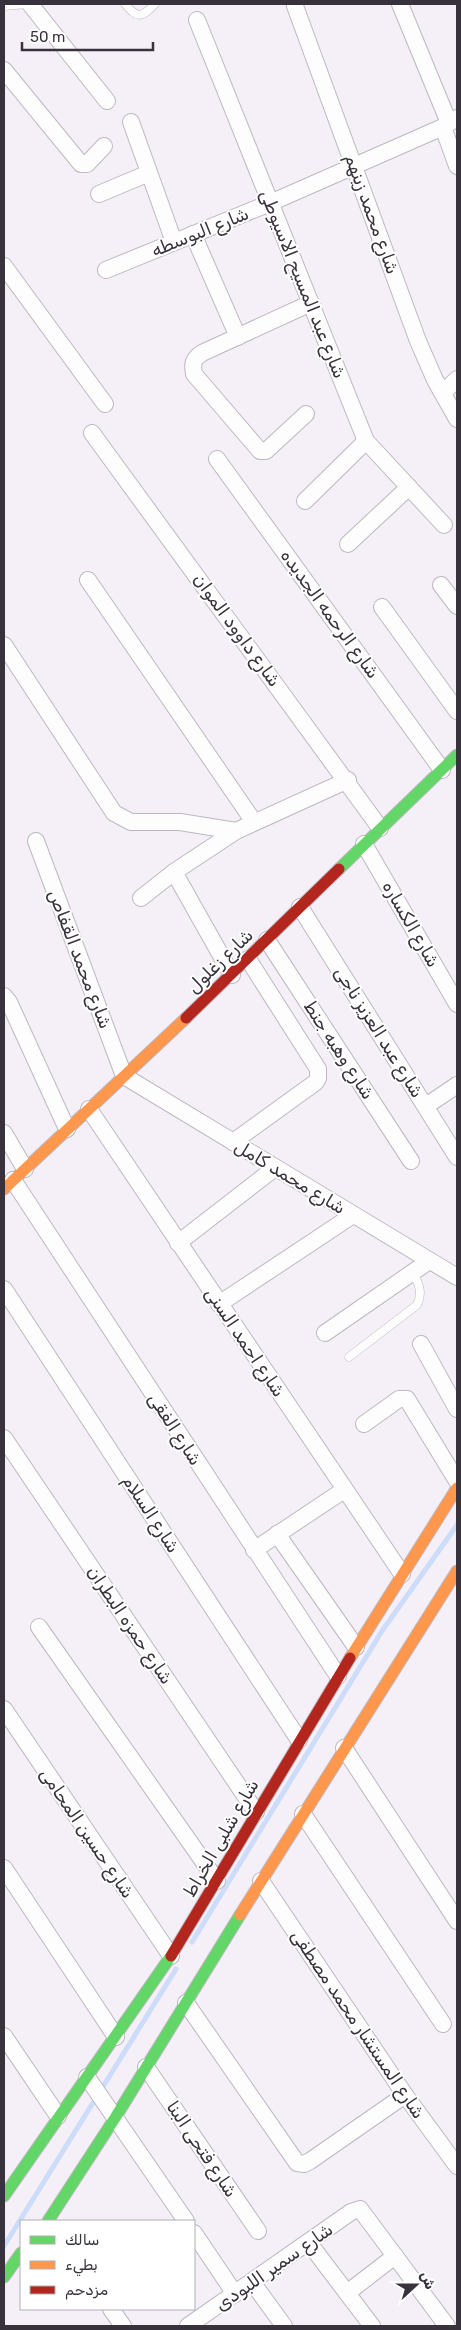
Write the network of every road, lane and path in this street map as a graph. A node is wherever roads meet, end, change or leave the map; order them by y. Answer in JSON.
{"nodes":[{"id":1,"x":28,"y":4,"type":"edge"},
{"id":2,"x":125,"y":4,"type":"edge"},
{"id":3,"x":155,"y":4,"type":"edge"},
{"id":4,"x":400,"y":4,"type":"edge"},
{"id":5,"x":4,"y":6,"type":"edge"},
{"id":6,"x":295,"y":6,"type":"dead end"},
{"id":7,"x":197,"y":20,"type":"dead end"},
{"id":8,"x":4,"y":70,"type":"edge"},
{"id":9,"x":108,"y":102,"type":"dead end"},
{"id":10,"x":131,"y":122,"type":"dead end"},
{"id":11,"x":450,"y":123,"type":"edge"},
{"id":12,"x":104,"y":146,"type":"dead end"},
{"id":13,"x":354,"y":166,"type":"junction"},
{"id":14,"x":457,"y":166,"type":"edge"},
{"id":15,"x":149,"y":173,"type":"junction"},
{"id":16,"x":100,"y":194,"type":"dead end"},
{"id":17,"x":270,"y":203,"type":"junction"},
{"id":18,"x":192,"y":234,"type":"junction"},
{"id":19,"x":174,"y":242,"type":"junction"},
{"id":20,"x":4,"y":266,"type":"edge"},
{"id":21,"x":106,"y":270,"type":"dead end"},
{"id":22,"x":311,"y":303,"type":"junction"},
{"id":23,"x":238,"y":337,"type":"junction"},
{"id":24,"x":457,"y":379,"type":"edge"},
{"id":25,"x":442,"y":393,"type":"junction"},
{"id":26,"x":106,"y":404,"type":"dead end"},
{"id":27,"x":306,"y":414,"type":"dead end"},
{"id":28,"x":457,"y":419,"type":"edge"},
{"id":29,"x":92,"y":433,"type":"dead end"},
{"id":30,"x":366,"y":441,"type":"junction"},
{"id":31,"x":217,"y":459,"type":"dead end"},
{"id":32,"x":409,"y":487,"type":"junction"},
{"id":33,"x":305,"y":501,"type":"dead end"},
{"id":34,"x":444,"y":525,"type":"dead end"},
{"id":35,"x":348,"y":544,"type":"dead end"},
{"id":36,"x":88,"y":580,"type":"dead end"},
{"id":37,"x":441,"y":584,"type":"dead end"},
{"id":38,"x":457,"y":606,"type":"edge"},
{"id":39,"x":382,"y":607,"type":"dead end"},
{"id":40,"x":4,"y":645,"type":"edge"},
{"id":41,"x":457,"y":711,"type":"edge"},
{"id":42,"x":457,"y":755,"type":"edge"},
{"id":43,"x":442,"y":770,"type":"junction"},
{"id":44,"x":348,"y":780,"type":"junction"},
{"id":45,"x":254,"y":822,"type":"junction"},
{"id":46,"x":380,"y":828,"type":"junction"},
{"id":47,"x":236,"y":831,"type":"junction"},
{"id":48,"x":36,"y":841,"type":"dead end"},
{"id":49,"x":364,"y":844,"type":"junction"},
{"id":50,"x":174,"y":872,"type":"junction"},
{"id":51,"x":140,"y":898,"type":"dead end"},
{"id":52,"x":300,"y":907,"type":"junction"},
{"id":53,"x":267,"y":940,"type":"junction"},
{"id":54,"x":248,"y":959,"type":"junction"},
{"id":55,"x":232,"y":975,"type":"junction"},
{"id":56,"x":4,"y":996,"type":"edge"},
{"id":57,"x":457,"y":1004,"type":"edge"},
{"id":58,"x":124,"y":1076,"type":"junction"},
{"id":59,"x":457,"y":1085,"type":"edge"},
{"id":60,"x":426,"y":1106,"type":"junction"},
{"id":61,"x":89,"y":1109,"type":"junction"},
{"id":62,"x":67,"y":1129,"type":"junction"},
{"id":63,"x":4,"y":1133,"type":"edge"},
{"id":64,"x":233,"y":1142,"type":"junction"},
{"id":65,"x":456,"y":1153,"type":"edge"},
{"id":66,"x":411,"y":1160,"type":"dead end"},
{"id":67,"x":275,"y":1168,"type":"junction"},
{"id":68,"x":25,"y":1169,"type":"junction"},
{"id":69,"x":8,"y":1185,"type":"edge"},
{"id":70,"x":353,"y":1215,"type":"junction"},
{"id":71,"x":178,"y":1243,"type":"junction"},
{"id":72,"x":428,"y":1261,"type":"junction"},
{"id":73,"x":413,"y":1272,"type":"junction"},
{"id":74,"x":457,"y":1277,"type":"edge"},
{"id":75,"x":4,"y":1288,"type":"edge"},
{"id":76,"x":219,"y":1304,"type":"junction"},
{"id":77,"x":325,"y":1333,"type":"dead end"},
{"id":78,"x":421,"y":1344,"type":"dead end"},
{"id":79,"x":349,"y":1357,"type":"dead end"},
{"id":80,"x":457,"y":1409,"type":"edge"},
{"id":81,"x":364,"y":1424,"type":"dead end"},
{"id":82,"x":4,"y":1438,"type":"edge"},
{"id":83,"x":457,"y":1481,"type":"edge"},
{"id":84,"x":457,"y":1488,"type":"edge"},
{"id":85,"x":344,"y":1490,"type":"junction"},
{"id":86,"x":277,"y":1534,"type":"junction"},
{"id":87,"x":254,"y":1550,"type":"junction"},
{"id":88,"x":457,"y":1571,"type":"edge"},
{"id":89,"x":402,"y":1574,"type":"junction"},
{"id":90,"x":39,"y":1627,"type":"dead end"},
{"id":91,"x":356,"y":1647,"type":"junction"},
{"id":92,"x":338,"y":1676,"type":"junction"},
{"id":93,"x":4,"y":1709,"type":"edge"},
{"id":94,"x":299,"y":1740,"type":"junction"},
{"id":95,"x":344,"y":1748,"type":"junction"},
{"id":96,"x":256,"y":1812,"type":"junction"},
{"id":97,"x":303,"y":1814,"type":"junction"},
{"id":98,"x":4,"y":1868,"type":"edge"},
{"id":99,"x":217,"y":1881,"type":"junction"},
{"id":100,"x":261,"y":1881,"type":"junction"},
{"id":101,"x":457,"y":1921,"type":"edge"},
{"id":102,"x":171,"y":1956,"type":"junction"},
{"id":103,"x":186,"y":2004,"type":"junction"},
{"id":104,"x":443,"y":2024,"type":"dead end"},
{"id":105,"x":4,"y":2036,"type":"edge"},
{"id":106,"x":116,"y":2037,"type":"junction"},
{"id":107,"x":146,"y":2067,"type":"junction"},
{"id":108,"x":90,"y":2081,"type":"junction"},
{"id":109,"x":405,"y":2095,"type":"junction"},
{"id":110,"x":111,"y":2112,"type":"junction"},
{"id":111,"x":58,"y":2116,"type":"junction"},
{"id":112,"x":457,"y":2166,"type":"edge"},
{"id":113,"x":5,"y":2189,"type":"edge"},
{"id":114,"x":51,"y":2220,"type":"edge"},
{"id":115,"x":185,"y":2220,"type":"edge"},
{"id":116,"x":258,"y":2231,"type":"dead end"},
{"id":117,"x":195,"y":2234,"type":"edge"},
{"id":118,"x":309,"y":2243,"type":"junction"},
{"id":119,"x":20,"y":2254,"type":"edge"},
{"id":120,"x":394,"y":2256,"type":"junction"},
{"id":121,"x":4,"y":2277,"type":"edge"},
{"id":122,"x":252,"y":2282,"type":"junction"},
{"id":123,"x":347,"y":2293,"type":"junction"},
{"id":124,"x":235,"y":2294,"type":"junction"},
{"id":125,"x":112,"y":2310,"type":"edge"},
{"id":126,"x":367,"y":2324,"type":"edge"},
{"id":127,"x":123,"y":2326,"type":"edge"},
{"id":128,"x":188,"y":2326,"type":"edge"},
{"id":129,"x":284,"y":2326,"type":"edge"},
{"id":130,"x":447,"y":2326,"type":"edge"}],
"edges":[{"from":1,"to":5,"type":"lane"},
{"from":1,"to":9,"type":"street"},
{"from":2,"to":3,"type":"lane"},
{"from":4,"to":11,"type":"street"},
{"from":6,"to":13,"type":"street","name":"شارع محمد زينهم"},
{"from":7,"to":17,"type":"street","name":"شارع عبد المسيح الاسيوطى"},
{"from":8,"to":12,"type":"street"},
{"from":10,"to":15,"type":"street"},
{"from":11,"to":13,"type":"street","name":"شارع البوسطه"},
{"from":11,"to":14,"type":"street"},
{"from":13,"to":17,"type":"street","name":"شارع البوسطه"},
{"from":13,"to":25,"type":"street","name":"شارع محمد زينهم"},
{"from":15,"to":16,"type":"street"},
{"from":15,"to":19,"type":"street"},
{"from":17,"to":18,"type":"street","name":"شارع البوسطه"},
{"from":17,"to":22,"type":"street","name":"شارع عبد المسيح الاسيوطى"},
{"from":18,"to":19,"type":"street","name":"شارع البوسطه"},
{"from":18,"to":23,"type":"street"},
{"from":19,"to":21,"type":"street","name":"شارع البوسطه"},
{"from":20,"to":26,"type":"street"},
{"from":22,"to":23,"type":"street"},
{"from":22,"to":30,"type":"street","name":"شارع عبد المسيح الاسيوطى"},
{"from":23,"to":27,"type":"street"},
{"from":24,"to":25,"type":"street"},
{"from":25,"to":28,"type":"street","name":"شارع محمد زينهم"},
{"from":29,"to":44,"type":"street","name":"شارع داوود الموان"},
{"from":30,"to":32,"type":"street","name":"شارع عبد المسيح الاسيوطى"},
{"from":30,"to":33,"type":"street"},
{"from":31,"to":43,"type":"street","name":"شارع الرحمه الجديده"},
{"from":32,"to":34,"type":"street","name":"شارع عبد المسيح الاسيوطى"},
{"from":32,"to":35,"type":"street"},
{"from":36,"to":45,"type":"street"},
{"from":37,"to":38,"type":"street"},
{"from":39,"to":41,"type":"street"},
{"from":40,"to":47,"type":"street"},
{"from":42,"to":43,"type":"street","name":"شارع زغلول"},
{"from":43,"to":46,"type":"street","name":"شارع زغلول"},
{"from":44,"to":45,"type":"street"},
{"from":44,"to":46,"type":"street","name":"شارع داوود الموان"},
{"from":45,"to":47,"type":"street"},
{"from":46,"to":49,"type":"street","name":"شارع زغلول"},
{"from":47,"to":50,"type":"street"},
{"from":48,"to":58,"type":"street","name":"شارع محمد القفاص"},
{"from":49,"to":52,"type":"street","name":"شارع زغلول"},
{"from":49,"to":57,"type":"street","name":"شارع الكساره"},
{"from":50,"to":51,"type":"street"},
{"from":50,"to":55,"type":"street"},
{"from":52,"to":53,"type":"street","name":"شارع زغلول"},
{"from":52,"to":60,"type":"street","name":"شارع عبد العزيز ناجى"},
{"from":53,"to":54,"type":"street","name":"شارع زغلول"},
{"from":53,"to":66,"type":"street","name":"شارع وهبه جنط"},
{"from":54,"to":55,"type":"street","name":"شارع زغلول"},
{"from":54,"to":64,"type":"street"},
{"from":55,"to":58,"type":"street","name":"شارع زغلول"},
{"from":56,"to":62,"type":"street"},
{"from":58,"to":61,"type":"street","name":"شارع زغلول"},
{"from":58,"to":64,"type":"street","name":"شارع محمد كامل"},
{"from":59,"to":60,"type":"street"},
{"from":60,"to":65,"type":"street","name":"شارع عبد العزيز ناجى"},
{"from":61,"to":62,"type":"street","name":"شارع زغلول"},
{"from":61,"to":71,"type":"street","name":"شارع احمد السنى"},
{"from":62,"to":68,"type":"street","name":"شارع زغلول"},
{"from":63,"to":68,"type":"street"},
{"from":64,"to":67,"type":"street","name":"شارع محمد كامل"},
{"from":67,"to":70,"type":"street","name":"شارع محمد كامل"},
{"from":67,"to":71,"type":"street"},
{"from":68,"to":69,"type":"street","name":"شارع زغلول"},
{"from":69,"to":87,"type":"street","name":"شارع الفقى"},
{"from":70,"to":72,"type":"street","name":"شارع محمد كامل"},
{"from":70,"to":76,"type":"street"},
{"from":71,"to":76,"type":"street","name":"شارع احمد السنى"},
{"from":72,"to":73,"type":"street"},
{"from":72,"to":74,"type":"street","name":"شارع محمد كامل"},
{"from":73,"to":77,"type":"street"},
{"from":73,"to":79,"type":"lane"},
{"from":75,"to":94,"type":"street","name":"شارع السلام"},
{"from":76,"to":85,"type":"street","name":"شارع احمد السنى"},
{"from":78,"to":80,"type":"street"},
{"from":81,"to":83,"type":"street"},
{"from":82,"to":96,"type":"street","name":"شارع حمزه البطران"},
{"from":84,"to":89,"type":"street","name":"شارع شلبى الخراط"},
{"from":85,"to":86,"type":"street"},
{"from":85,"to":89,"type":"street","name":"شارع احمد السنى"},
{"from":86,"to":87,"type":"street"},
{"from":86,"to":91,"type":"street"},
{"from":87,"to":92,"type":"street","name":"شارع الفقى"},
{"from":88,"to":95,"type":"street"},
{"from":89,"to":91,"type":"street","name":"شارع شلبى الخراط"},
{"from":90,"to":99,"type":"street"},
{"from":91,"to":92,"type":"street","name":"شارع شلبى الخراط"},
{"from":92,"to":94,"type":"street","name":"شارع شلبى الخراط"},
{"from":93,"to":102,"type":"street","name":"شارع حسين المحامى"},
{"from":94,"to":96,"type":"street","name":"شارع شلبى الخراط"},
{"from":95,"to":97,"type":"street"},
{"from":95,"to":101,"type":"street"},
{"from":96,"to":99,"type":"street","name":"شارع شلبى الخراط"},
{"from":97,"to":100,"type":"street"},
{"from":97,"to":104,"type":"street"},
{"from":98,"to":106,"type":"street"},
{"from":99,"to":102,"type":"street","name":"شارع شلبى الخراط"},
{"from":100,"to":103,"type":"street"},
{"from":100,"to":109,"type":"street","name":"شارع المستشار محمد مصطفى"},
{"from":102,"to":106,"type":"street","name":"شارع شلبى الخراط"},
{"from":103,"to":107,"type":"street"},
{"from":103,"to":109,"type":"street"},
{"from":105,"to":111,"type":"street"},
{"from":106,"to":108,"type":"street","name":"شارع شلبى الخراط"},
{"from":107,"to":110,"type":"street"},
{"from":107,"to":116,"type":"street","name":"شارع فتحى البنا"},
{"from":108,"to":110,"type":"street"},
{"from":108,"to":111,"type":"street","name":"شارع شلبى الخراط"},
{"from":109,"to":112,"type":"street","name":"شارع المستشار محمد مصطفى"},
{"from":110,"to":114,"type":"street"},
{"from":110,"to":115,"type":"street"},
{"from":111,"to":113,"type":"street","name":"شارع شلبى الخراط"},
{"from":117,"to":124,"type":"street"},
{"from":118,"to":120,"type":"street","name":"شارع سمير اللبودى"},
{"from":118,"to":122,"type":"street","name":"شارع سمير اللبودى"},
{"from":118,"to":123,"type":"street"},
{"from":119,"to":121,"type":"street"},
{"from":120,"to":123,"type":"street"},
{"from":120,"to":130,"type":"street"},
{"from":122,"to":124,"type":"street","name":"شارع سمير اللبودى"},
{"from":122,"to":129,"type":"street"},
{"from":123,"to":126,"type":"street"},
{"from":124,"to":128,"type":"street","name":"شارع سمير اللبودى"},
{"from":125,"to":127,"type":"street"}]}
